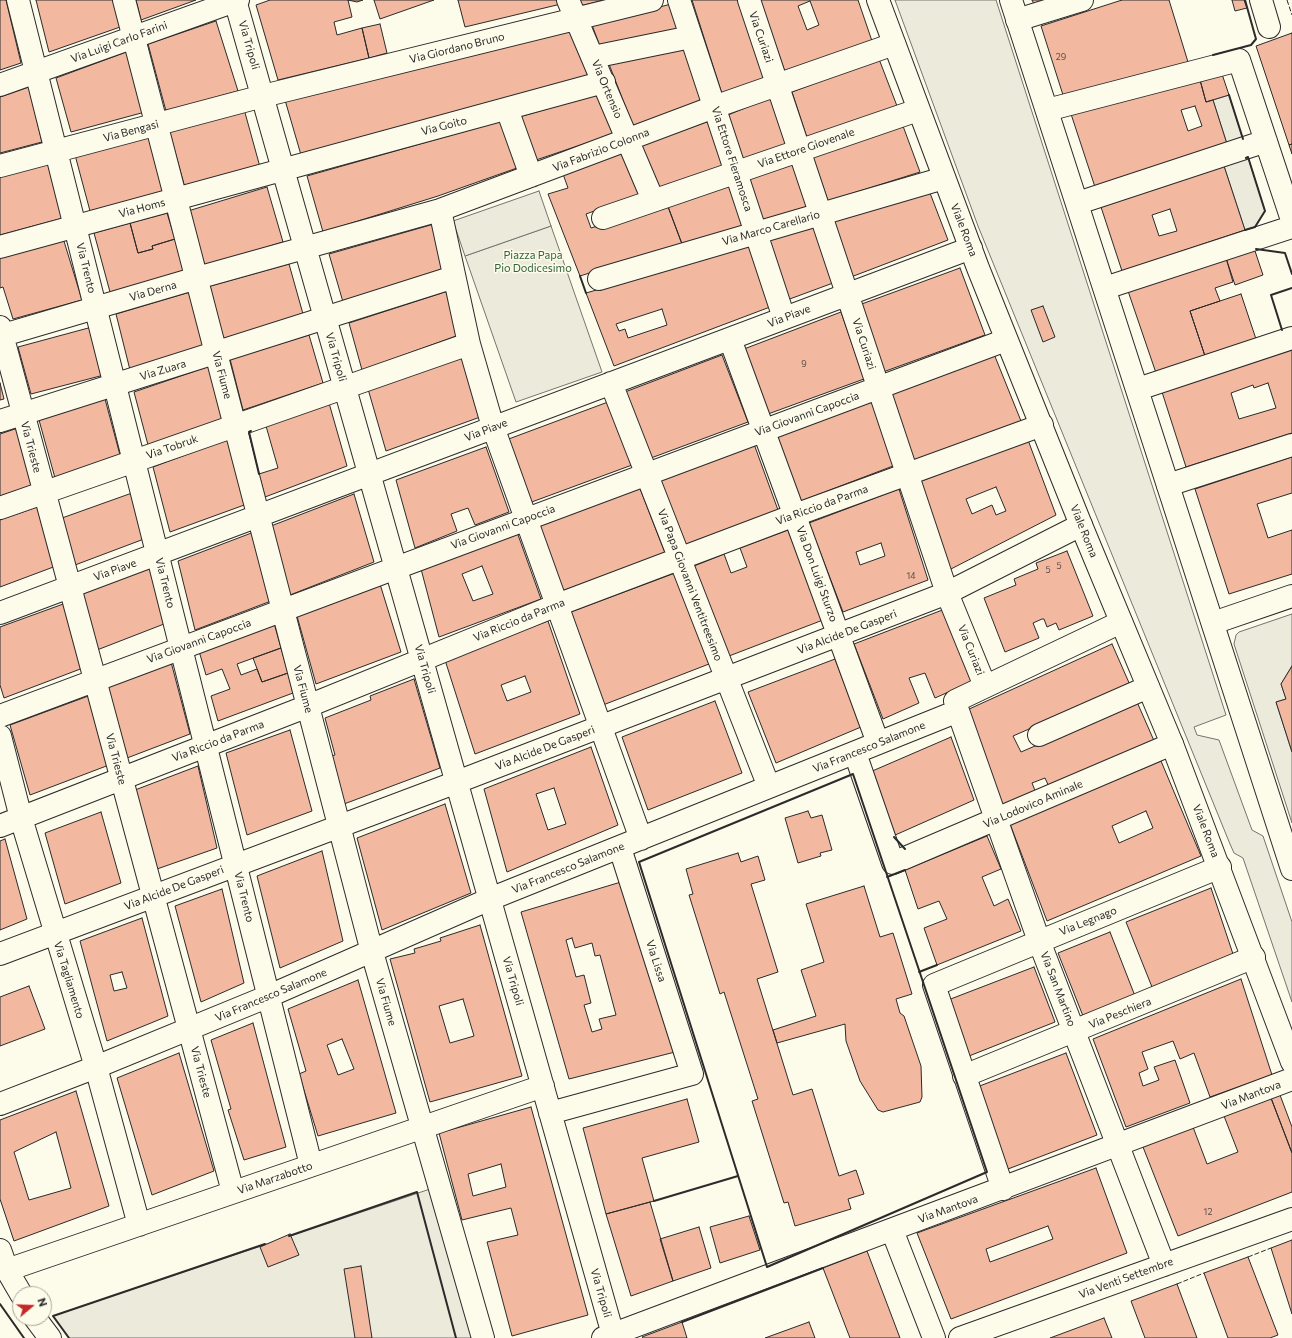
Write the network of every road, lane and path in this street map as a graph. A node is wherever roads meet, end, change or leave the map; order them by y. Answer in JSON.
{"nodes":[{"id":1,"x":18,"y":0,"type":"edge"},
{"id":2,"x":124,"y":0,"type":"edge"},
{"id":3,"x":236,"y":0,"type":"edge"},
{"id":4,"x":652,"y":0,"type":"edge"},
{"id":5,"x":679,"y":0,"type":"edge"},
{"id":6,"x":749,"y":0,"type":"edge"},
{"id":7,"x":878,"y":0,"type":"edge"},
{"id":8,"x":1011,"y":0,"type":"edge"},
{"id":9,"x":1082,"y":0,"type":"edge"},
{"id":10,"x":1261,"y":0,"type":"edge"},
{"id":11,"x":572,"y":9,"type":"edge"},
{"id":12,"x":1018,"y":20,"type":"junction"},
{"id":13,"x":1269,"y":27,"type":"dead end"},
{"id":14,"x":134,"y":37,"type":"junction"},
{"id":15,"x":691,"y":37,"type":"junction"},
{"id":16,"x":894,"y":44,"type":"junction"},
{"id":17,"x":593,"y":57,"type":"junction"},
{"id":18,"x":36,"y":72,"type":"junction"},
{"id":19,"x":604,"y":82,"type":"junction"},
{"id":20,"x":0,"y":85,"type":"edge"},
{"id":21,"x":777,"y":85,"type":"junction"},
{"id":22,"x":263,"y":96,"type":"junction"},
{"id":23,"x":714,"y":107,"type":"junction"},
{"id":24,"x":507,"y":109,"type":"junction"},
{"id":25,"x":918,"y":110,"type":"junction"},
{"id":26,"x":1047,"y":110,"type":"junction"},
{"id":27,"x":156,"y":124,"type":"junction"},
{"id":28,"x":628,"y":140,"type":"junction"},
{"id":29,"x":1266,"y":141,"type":"junction"},
{"id":30,"x":56,"y":151,"type":"junction"},
{"id":31,"x":799,"y":151,"type":"junction"},
{"id":32,"x":0,"y":166,"type":"edge"},
{"id":33,"x":283,"y":169,"type":"junction"},
{"id":34,"x":736,"y":172,"type":"junction"},
{"id":35,"x":531,"y":176,"type":"junction"},
{"id":36,"x":944,"y":178,"type":"junction"},
{"id":37,"x":176,"y":199,"type":"junction"},
{"id":38,"x":653,"y":200,"type":"junction"},
{"id":39,"x":1078,"y":203,"type":"junction"},
{"id":40,"x":440,"y":210,"type":"junction"},
{"id":41,"x":820,"y":214,"type":"junction"},
{"id":42,"x":604,"y":218,"type":"dead end"},
{"id":43,"x":1292,"y":220,"type":"edge"},
{"id":44,"x":75,"y":227,"type":"junction"},
{"id":45,"x":1292,"y":227,"type":"edge"},
{"id":46,"x":756,"y":233,"type":"junction"},
{"id":47,"x":0,"y":247,"type":"edge"},
{"id":48,"x":971,"y":248,"type":"junction"},
{"id":49,"x":306,"y":249,"type":"junction"},
{"id":50,"x":454,"y":277,"type":"junction"},
{"id":51,"x":197,"y":278,"type":"junction"},
{"id":52,"x":599,"y":279,"type":"dead end"},
{"id":53,"x":1105,"y":288,"type":"junction"},
{"id":54,"x":848,"y":294,"type":"junction"},
{"id":55,"x":96,"y":308,"type":"junction"},
{"id":56,"x":784,"y":318,"type":"junction"},
{"id":57,"x":326,"y":319,"type":"junction"},
{"id":58,"x":1,"y":333,"type":"edge"},
{"id":59,"x":730,"y":338,"type":"junction"},
{"id":60,"x":1292,"y":338,"type":"edge"},
{"id":61,"x":1006,"y":340,"type":"junction"},
{"id":62,"x":469,"y":344,"type":"junction"},
{"id":63,"x":216,"y":353,"type":"junction"},
{"id":64,"x":611,"y":383,"type":"junction"},
{"id":65,"x":115,"y":385,"type":"junction"},
{"id":66,"x":345,"y":387,"type":"junction"},
{"id":67,"x":879,"y":387,"type":"junction"},
{"id":68,"x":1138,"y":389,"type":"junction"},
{"id":69,"x":22,"y":413,"type":"junction"},
{"id":70,"x":0,"y":421,"type":"edge"},
{"id":71,"x":235,"y":425,"type":"junction"},
{"id":72,"x":1042,"y":425,"type":"junction"},
{"id":73,"x":493,"y":428,"type":"junction"},
{"id":74,"x":764,"y":430,"type":"junction"},
{"id":75,"x":1292,"y":445,"type":"edge"},
{"id":76,"x":134,"y":460,"type":"junction"},
{"id":77,"x":907,"y":473,"type":"junction"},
{"id":78,"x":370,"y":474,"type":"junction"},
{"id":79,"x":647,"y":474,"type":"junction"},
{"id":80,"x":1168,"y":485,"type":"junction"},
{"id":81,"x":44,"y":492,"type":"junction"},
{"id":82,"x":0,"y":508,"type":"edge"},
{"id":83,"x":795,"y":515,"type":"junction"},
{"id":84,"x":258,"y":516,"type":"junction"},
{"id":85,"x":526,"y":519,"type":"junction"},
{"id":86,"x":1082,"y":525,"type":"junction"},
{"id":87,"x":158,"y":554,"type":"junction"},
{"id":88,"x":680,"y":559,"type":"junction"},
{"id":89,"x":396,"y":567,"type":"junction"},
{"id":90,"x":70,"y":586,"type":"junction"},
{"id":91,"x":947,"y":594,"type":"junction"},
{"id":92,"x":1292,"y":596,"type":"edge"},
{"id":93,"x":557,"y":605,"type":"junction"},
{"id":94,"x":282,"y":610,"type":"junction"},
{"id":95,"x":0,"y":613,"type":"edge"},
{"id":96,"x":1121,"y":622,"type":"junction"},
{"id":97,"x":1213,"y":623,"type":"junction"},
{"id":98,"x":839,"y":636,"type":"junction"},
{"id":99,"x":181,"y":647,"type":"junction"},
{"id":100,"x":422,"y":658,"type":"junction"},
{"id":101,"x":726,"y":678,"type":"junction"},
{"id":102,"x":95,"y":680,"type":"junction"},
{"id":103,"x":985,"y":686,"type":"junction"},
{"id":104,"x":1148,"y":687,"type":"junction"},
{"id":105,"x":308,"y":706,"type":"junction"},
{"id":106,"x":958,"y":711,"type":"junction"},
{"id":107,"x":0,"y":716,"type":"edge"},
{"id":108,"x":601,"y":727,"type":"junction"},
{"id":109,"x":1039,"y":735,"type":"dead end"},
{"id":110,"x":0,"y":736,"type":"edge"},
{"id":111,"x":878,"y":743,"type":"junction"},
{"id":112,"x":1172,"y":744,"type":"junction"},
{"id":113,"x":205,"y":745,"type":"junction"},
{"id":114,"x":855,"y":753,"type":"junction"},
{"id":115,"x":122,"y":779,"type":"junction"},
{"id":116,"x":457,"y":782,"type":"junction"},
{"id":117,"x":769,"y":787,"type":"junction"},
{"id":118,"x":21,"y":818,"type":"junction"},
{"id":119,"x":996,"y":820,"type":"junction"},
{"id":120,"x":0,"y":826,"type":"edge"},
{"id":121,"x":338,"y":826,"type":"junction"},
{"id":122,"x":641,"y":839,"type":"junction"},
{"id":123,"x":620,"y":848,"type":"junction"},
{"id":124,"x":236,"y":864,"type":"junction"},
{"id":125,"x":1220,"y":867,"type":"junction"},
{"id":126,"x":1292,"y":869,"type":"edge"},
{"id":127,"x":153,"y":897,"type":"junction"},
{"id":128,"x":490,"y":899,"type":"junction"},
{"id":129,"x":55,"y":933,"type":"junction"},
{"id":130,"x":1040,"y":941,"type":"junction"},
{"id":131,"x":372,"y":952,"type":"junction"},
{"id":132,"x":0,"y":954,"type":"edge"},
{"id":133,"x":1254,"y":957,"type":"junction"},
{"id":134,"x":269,"y":996,"type":"junction"},
{"id":135,"x":189,"y":1029,"type":"junction"},
{"id":136,"x":1074,"y":1032,"type":"junction"},
{"id":137,"x":1292,"y":1062,"type":"edge"},
{"id":138,"x":96,"y":1067,"type":"junction"},
{"id":139,"x":964,"y":1076,"type":"junction"},
{"id":140,"x":1292,"y":1079,"type":"edge"},
{"id":141,"x":543,"y":1086,"type":"junction"},
{"id":142,"x":0,"y":1104,"type":"edge"},
{"id":143,"x":550,"y":1113,"type":"junction"},
{"id":144,"x":422,"y":1127,"type":"junction"},
{"id":145,"x":1118,"y":1145,"type":"junction"},
{"id":146,"x":311,"y":1165,"type":"junction"},
{"id":147,"x":1003,"y":1189,"type":"junction"},
{"id":148,"x":233,"y":1192,"type":"junction"},
{"id":149,"x":1292,"y":1219,"type":"edge"},
{"id":150,"x":139,"y":1224,"type":"junction"},
{"id":151,"x":892,"y":1230,"type":"junction"},
{"id":152,"x":4,"y":1260,"type":"edge"},
{"id":153,"x":1164,"y":1265,"type":"junction"},
{"id":154,"x":17,"y":1286,"type":"edge"},
{"id":155,"x":42,"y":1326,"type":"edge"},
{"id":156,"x":610,"y":1337,"type":"edge"},
{"id":157,"x":50,"y":1338,"type":"edge"},
{"id":158,"x":483,"y":1338,"type":"edge"},
{"id":159,"x":934,"y":1338,"type":"edge"},
{"id":160,"x":960,"y":1338,"type":"edge"}],
"edges":[{"from":1,"to":18,"type":"street","name":"Via Trento"},
{"from":2,"to":14,"type":"street","name":"Via Fiume"},
{"from":3,"to":14,"type":"street","name":"Via Luigi Carlo Farini"},
{"from":3,"to":22,"type":"street","name":"Via Tripoli"},
{"from":4,"to":11,"type":"street","name":"Via Giordano Bruno"},
{"from":5,"to":15,"type":"street","name":"Via Ettore Fieramosca"},
{"from":6,"to":21,"type":"street","name":"Via Curiazi"},
{"from":7,"to":16,"type":"street","name":"Viale Roma"},
{"from":8,"to":12,"type":"street"},
{"from":9,"to":12,"type":"street"},
{"from":10,"to":13,"type":"street"},
{"from":11,"to":17,"type":"street","name":"Via Ortensio"},
{"from":11,"to":22,"type":"street","name":"Via Giordano Bruno"},
{"from":12,"to":26,"type":"street"},
{"from":14,"to":18,"type":"street","name":"Via Luigi Carlo Farini"},
{"from":14,"to":27,"type":"street","name":"Via Fiume"},
{"from":15,"to":17,"type":"street"},
{"from":15,"to":23,"type":"street","name":"Via Ettore Fieramosca"},
{"from":16,"to":21,"type":"street","name":"Via Fabrizio Colonna"},
{"from":16,"to":25,"type":"street","name":"Viale Roma"},
{"from":17,"to":19,"type":"street","name":"Via Ortensio"},
{"from":18,"to":20,"type":"street","name":"Via Luigi Carlo Farini"},
{"from":18,"to":30,"type":"street","name":"Via Trento"},
{"from":19,"to":24,"type":"street","name":"Via Goito"},
{"from":19,"to":28,"type":"street","name":"Via Ortensio"},
{"from":21,"to":23,"type":"street","name":"Via Fabrizio Colonna"},
{"from":21,"to":31,"type":"street","name":"Via Curiazi"},
{"from":22,"to":27,"type":"street","name":"Via Bengasi"},
{"from":22,"to":33,"type":"street","name":"Via Tripoli"},
{"from":23,"to":28,"type":"street","name":"Via Fabrizio Colonna"},
{"from":23,"to":34,"type":"street","name":"Via Ettore Fieramosca"},
{"from":24,"to":33,"type":"street","name":"Via Goito"},
{"from":24,"to":35,"type":"street"},
{"from":25,"to":31,"type":"street","name":"Via Ettore Giovenale"},
{"from":25,"to":36,"type":"street","name":"Viale Roma"},
{"from":26,"to":29,"type":"street"},
{"from":26,"to":39,"type":"street"},
{"from":27,"to":30,"type":"street","name":"Via Bengasi"},
{"from":27,"to":37,"type":"street","name":"Via Fiume"},
{"from":28,"to":35,"type":"street","name":"Via Fabrizio Colonna"},
{"from":28,"to":38,"type":"street","name":"Via Ortensio"},
{"from":29,"to":39,"type":"street"},
{"from":29,"to":43,"type":"street"},
{"from":30,"to":32,"type":"street","name":"Via Bengasi"},
{"from":30,"to":44,"type":"street","name":"Via Trento"},
{"from":31,"to":34,"type":"street","name":"Via Ettore Giovenale"},
{"from":31,"to":41,"type":"street","name":"Via Curiazi"},
{"from":33,"to":37,"type":"street","name":"Via Homs"},
{"from":33,"to":49,"type":"street","name":"Via Tripoli"},
{"from":34,"to":38,"type":"street","name":"Via Ettore Giovenale"},
{"from":34,"to":46,"type":"street","name":"Via Ettore Fieramosca"},
{"from":35,"to":40,"type":"street","name":"Via Fabrizio Colonna"},
{"from":36,"to":41,"type":"street","name":"Via Marco Carellario"},
{"from":36,"to":48,"type":"street","name":"Viale Roma"},
{"from":37,"to":44,"type":"street","name":"Via Homs"},
{"from":37,"to":51,"type":"street","name":"Via Fiume"},
{"from":38,"to":42,"type":"street","name":"Via Ettore Giovenale"},
{"from":39,"to":53,"type":"street"},
{"from":40,"to":49,"type":"street","name":"Via Fabrizio Colonna"},
{"from":40,"to":50,"type":"street"},
{"from":41,"to":46,"type":"street","name":"Via Marco Carellario"},
{"from":41,"to":54,"type":"street","name":"Via Curiazi"},
{"from":44,"to":47,"type":"street","name":"Via Homs"},
{"from":44,"to":55,"type":"street","name":"Via Trento"},
{"from":45,"to":53,"type":"street"},
{"from":46,"to":52,"type":"street","name":"Via Marco Carellario"},
{"from":46,"to":56,"type":"street","name":"Via Ettore Fieramosca"},
{"from":48,"to":54,"type":"street","name":"Via Piave"},
{"from":48,"to":61,"type":"street","name":"Viale Roma"},
{"from":49,"to":51,"type":"street","name":"Via Derna"},
{"from":49,"to":57,"type":"street","name":"Via Tripoli"},
{"from":50,"to":57,"type":"street","name":"Via Zuara"},
{"from":50,"to":62,"type":"street"},
{"from":51,"to":55,"type":"street","name":"Via Derna"},
{"from":51,"to":63,"type":"street","name":"Via Fiume"},
{"from":53,"to":68,"type":"street"},
{"from":54,"to":56,"type":"street","name":"Via Piave"},
{"from":54,"to":67,"type":"street","name":"Via Curiazi"},
{"from":55,"to":58,"type":"street","name":"Via Derna"},
{"from":55,"to":65,"type":"street","name":"Via Trento"},
{"from":56,"to":59,"type":"street","name":"Via Piave"},
{"from":57,"to":63,"type":"street","name":"Via Zuara"},
{"from":57,"to":66,"type":"street","name":"Via Tripoli"},
{"from":58,"to":69,"type":"street","name":"Via Trieste"},
{"from":59,"to":64,"type":"street","name":"Via Piave"},
{"from":59,"to":74,"type":"street","name":"Via Don Luigi Sturzo"},
{"from":60,"to":68,"type":"street"},
{"from":61,"to":67,"type":"street","name":"Via Giovanni Capoccia"},
{"from":61,"to":72,"type":"street","name":"Viale Roma"},
{"from":62,"to":66,"type":"street","name":"Via Tobruk"},
{"from":62,"to":73,"type":"street"},
{"from":63,"to":65,"type":"street","name":"Via Zuara"},
{"from":63,"to":71,"type":"street","name":"Via Fiume"},
{"from":64,"to":73,"type":"street","name":"Via Piave"},
{"from":64,"to":79,"type":"street","name":"Via Papa Giovanni Ventitreesimo"},
{"from":65,"to":69,"type":"street","name":"Via Zuara"},
{"from":65,"to":76,"type":"street","name":"Via Trento"},
{"from":66,"to":71,"type":"street","name":"Via Tobruk"},
{"from":66,"to":78,"type":"street","name":"Via Tripoli"},
{"from":67,"to":74,"type":"street","name":"Via Giovanni Capoccia"},
{"from":67,"to":77,"type":"street","name":"Via Curiazi"},
{"from":68,"to":80,"type":"street"},
{"from":69,"to":70,"type":"street","name":"Via Zuara"},
{"from":69,"to":81,"type":"street","name":"Via Trieste"},
{"from":71,"to":76,"type":"street","name":"Via Tobruk"},
{"from":71,"to":84,"type":"street","name":"Via Fiume"},
{"from":72,"to":77,"type":"street","name":"Via Riccio da Parma"},
{"from":72,"to":86,"type":"street","name":"Viale Roma"},
{"from":73,"to":78,"type":"street","name":"Via Piave"},
{"from":73,"to":85,"type":"street"},
{"from":74,"to":79,"type":"street","name":"Via Giovanni Capoccia"},
{"from":74,"to":83,"type":"street","name":"Via Don Luigi Sturzo"},
{"from":75,"to":80,"type":"street"},
{"from":76,"to":81,"type":"street","name":"Via Tobruk"},
{"from":76,"to":87,"type":"street","name":"Via Trento"},
{"from":77,"to":83,"type":"street","name":"Via Riccio da Parma"},
{"from":77,"to":91,"type":"street","name":"Via Curiazi"},
{"from":78,"to":84,"type":"street","name":"Via Piave"},
{"from":78,"to":89,"type":"street","name":"Via Tripoli"},
{"from":79,"to":85,"type":"street","name":"Via Giovanni Capoccia"},
{"from":79,"to":88,"type":"street","name":"Via Papa Giovanni Ventitreesimo"},
{"from":80,"to":97,"type":"street"},
{"from":81,"to":82,"type":"street","name":"Via Tobruk"},
{"from":81,"to":90,"type":"street","name":"Via Trieste"},
{"from":83,"to":88,"type":"street","name":"Via Riccio da Parma"},
{"from":83,"to":98,"type":"street","name":"Via Don Luigi Sturzo"},
{"from":84,"to":87,"type":"street","name":"Via Piave"},
{"from":84,"to":94,"type":"street","name":"Via Fiume"},
{"from":85,"to":89,"type":"street","name":"Via Giovanni Capoccia"},
{"from":85,"to":93,"type":"street"},
{"from":86,"to":91,"type":"street","name":"Via Alcide De Gasperi"},
{"from":86,"to":96,"type":"street","name":"Viale Roma"},
{"from":87,"to":90,"type":"street","name":"Via Piave"},
{"from":87,"to":99,"type":"street","name":"Via Trento"},
{"from":88,"to":93,"type":"street","name":"Via Riccio da Parma"},
{"from":88,"to":101,"type":"street","name":"Via Papa Giovanni Ventitreesimo"},
{"from":89,"to":94,"type":"street","name":"Via Giovanni Capoccia"},
{"from":89,"to":100,"type":"street","name":"Via Tripoli"},
{"from":90,"to":95,"type":"street","name":"Via Piave"},
{"from":90,"to":102,"type":"street","name":"Via Trieste"},
{"from":91,"to":98,"type":"street","name":"Via Alcide De Gasperi"},
{"from":91,"to":103,"type":"street","name":"Via Curiazi"},
{"from":92,"to":97,"type":"street"},
{"from":93,"to":100,"type":"street","name":"Via Riccio da Parma"},
{"from":93,"to":108,"type":"street"},
{"from":94,"to":99,"type":"street","name":"Via Giovanni Capoccia"},
{"from":94,"to":105,"type":"street","name":"Via Fiume"},
{"from":96,"to":103,"type":"street"},
{"from":96,"to":104,"type":"street","name":"Viale Roma"},
{"from":97,"to":126,"type":"street"},
{"from":98,"to":101,"type":"street","name":"Via Alcide De Gasperi"},
{"from":98,"to":111,"type":"street","name":"Via Don Luigi Sturzo"},
{"from":99,"to":102,"type":"street","name":"Via Giovanni Capoccia"},
{"from":99,"to":113,"type":"street","name":"Via Trento"},
{"from":100,"to":105,"type":"street","name":"Via Riccio da Parma"},
{"from":100,"to":116,"type":"street","name":"Via Tripoli"},
{"from":101,"to":108,"type":"street","name":"Via Alcide De Gasperi"},
{"from":101,"to":117,"type":"street","name":"Via Papa Giovanni Ventitreesimo"},
{"from":102,"to":107,"type":"street","name":"Via Giovanni Capoccia"},
{"from":102,"to":115,"type":"street","name":"Via Trieste"},
{"from":103,"to":106,"type":"street"},
{"from":104,"to":109,"type":"street"},
{"from":104,"to":112,"type":"street","name":"Viale Roma"},
{"from":105,"to":113,"type":"street","name":"Via Riccio da Parma"},
{"from":105,"to":121,"type":"street","name":"Via Fiume"},
{"from":106,"to":111,"type":"street","name":"Via Francesco Salamone"},
{"from":106,"to":119,"type":"street","name":"Via San Martino"},
{"from":108,"to":116,"type":"street","name":"Via Alcide De Gasperi"},
{"from":108,"to":122,"type":"street"},
{"from":110,"to":118,"type":"street","name":"Via Tagliamento"},
{"from":111,"to":114,"type":"street","name":"Via Francesco Salamone"},
{"from":112,"to":119,"type":"street","name":"Via Lodovico Aminale"},
{"from":112,"to":125,"type":"street","name":"Viale Roma"},
{"from":113,"to":115,"type":"street","name":"Via Riccio da Parma"},
{"from":113,"to":124,"type":"street","name":"Via Trento"},
{"from":114,"to":117,"type":"street","name":"Via Francesco Salamone"},
{"from":114,"to":119,"type":"street","name":"Via Lodovico Aminale"},
{"from":115,"to":118,"type":"street","name":"Via Riccio da Parma"},
{"from":115,"to":127,"type":"street","name":"Via Trieste"},
{"from":116,"to":121,"type":"street","name":"Via Alcide De Gasperi"},
{"from":116,"to":128,"type":"street","name":"Via Tripoli"},
{"from":117,"to":122,"type":"street","name":"Via Francesco Salamone"},
{"from":118,"to":120,"type":"street","name":"Via Riccio da Parma"},
{"from":118,"to":129,"type":"street","name":"Via Tagliamento"},
{"from":119,"to":130,"type":"street","name":"Via San Martino"},
{"from":121,"to":124,"type":"street","name":"Via Alcide De Gasperi"},
{"from":121,"to":131,"type":"street","name":"Via Fiume"},
{"from":122,"to":123,"type":"street","name":"Via Francesco Salamone"},
{"from":123,"to":128,"type":"street","name":"Via Francesco Salamone"},
{"from":123,"to":143,"type":"street","name":"Via Lissa"},
{"from":124,"to":127,"type":"street","name":"Via Alcide De Gasperi"},
{"from":124,"to":134,"type":"street","name":"Via Trento"},
{"from":125,"to":130,"type":"street","name":"Via Legnago"},
{"from":125,"to":133,"type":"street","name":"Viale Roma"},
{"from":127,"to":129,"type":"street","name":"Via Alcide De Gasperi"},
{"from":127,"to":135,"type":"street","name":"Via Trieste"},
{"from":128,"to":131,"type":"street","name":"Via Francesco Salamone"},
{"from":128,"to":141,"type":"street","name":"Via Tripoli"},
{"from":129,"to":132,"type":"street","name":"Via Alcide De Gasperi"},
{"from":129,"to":138,"type":"street","name":"Via Tagliamento"},
{"from":130,"to":136,"type":"street","name":"Via San Martino"},
{"from":130,"to":139,"type":"street","name":"Via Legnago"},
{"from":131,"to":134,"type":"street","name":"Via Francesco Salamone"},
{"from":131,"to":144,"type":"street","name":"Via Fiume"},
{"from":133,"to":136,"type":"street","name":"Via Peschiera"},
{"from":133,"to":137,"type":"street","name":"Viale Roma"},
{"from":134,"to":135,"type":"street","name":"Via Francesco Salamone"},
{"from":134,"to":146,"type":"street","name":"Via Trento"},
{"from":135,"to":138,"type":"street","name":"Via Francesco Salamone"},
{"from":135,"to":148,"type":"street","name":"Via Trieste"},
{"from":136,"to":139,"type":"street","name":"Via Peschiera"},
{"from":136,"to":145,"type":"street","name":"Via San Martino"},
{"from":138,"to":142,"type":"street","name":"Via Francesco Salamone"},
{"from":138,"to":150,"type":"street","name":"Via Tagliamento"},
{"from":139,"to":147,"type":"street"},
{"from":140,"to":145,"type":"street","name":"Via Mantova"},
{"from":141,"to":143,"type":"street","name":"Via Tripoli"},
{"from":141,"to":144,"type":"street","name":"Via Marzabotto"},
{"from":143,"to":156,"type":"street","name":"Via Tripoli"},
{"from":144,"to":146,"type":"street","name":"Via Marzabotto"},
{"from":144,"to":158,"type":"street","name":"Via Fiume"},
{"from":145,"to":147,"type":"street","name":"Via Mantova"},
{"from":145,"to":153,"type":"street","name":"Via San Martino"},
{"from":146,"to":148,"type":"street","name":"Via Marzabotto"},
{"from":147,"to":151,"type":"street","name":"Via Mantova"},
{"from":148,"to":150,"type":"street","name":"Via Marzabotto"},
{"from":149,"to":153,"type":"street","name":"Via Venti Settembre"},
{"from":150,"to":152,"type":"street","name":"Via Marzabotto"},
{"from":151,"to":156,"type":"street","name":"Via Mantova"},
{"from":151,"to":159,"type":"street"},
{"from":152,"to":154,"type":"street"},
{"from":153,"to":160,"type":"street","name":"Via Venti Settembre"},
{"from":155,"to":157,"type":"street"}]}
